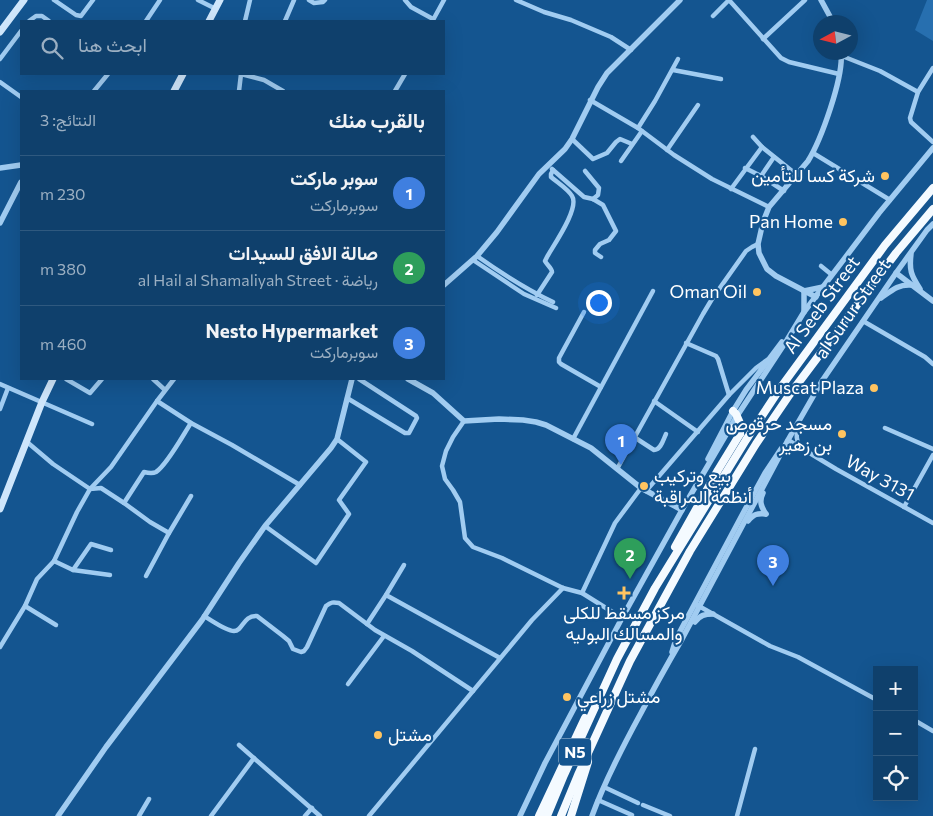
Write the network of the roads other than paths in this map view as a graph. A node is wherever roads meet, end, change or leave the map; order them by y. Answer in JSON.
{"nodes":[{"id":1,"x":24,"y":0,"type":"edge"},
{"id":2,"x":54,"y":0,"type":"edge"},
{"id":3,"x":93,"y":0,"type":"edge"},
{"id":4,"x":160,"y":0,"type":"edge"},
{"id":5,"x":198,"y":0,"type":"edge"},
{"id":6,"x":220,"y":0,"type":"edge"},
{"id":7,"x":250,"y":0,"type":"edge"},
{"id":8,"x":294,"y":0,"type":"edge"},
{"id":9,"x":309,"y":0,"type":"edge"},
{"id":10,"x":325,"y":0,"type":"edge"},
{"id":11,"x":405,"y":0,"type":"edge"},
{"id":12,"x":444,"y":0,"type":"edge"},
{"id":13,"x":516,"y":0,"type":"edge"},
{"id":14,"x":680,"y":0,"type":"edge"},
{"id":15,"x":729,"y":0,"type":"edge"},
{"id":16,"x":805,"y":0,"type":"edge"},
{"id":17,"x":821,"y":0,"type":"edge"},
{"id":18,"x":216,"y":9,"type":"junction"},
{"id":19,"x":829,"y":15,"type":"edge"},
{"id":20,"x":713,"y":16,"type":"dead end"},
{"id":21,"x":30,"y":20,"type":"edge"},
{"id":22,"x":48,"y":20,"type":"edge"},
{"id":23,"x":147,"y":20,"type":"edge"},
{"id":24,"x":210,"y":20,"type":"edge"},
{"id":25,"x":244,"y":20,"type":"edge"},
{"id":26,"x":286,"y":20,"type":"edge"},
{"id":27,"x":432,"y":20,"type":"edge"},
{"id":28,"x":0,"y":32,"type":"edge"},
{"id":29,"x":20,"y":32,"type":"edge"},
{"id":30,"x":763,"y":38,"type":"junction"},
{"id":31,"x":631,"y":50,"type":"junction"},
{"id":32,"x":0,"y":59,"type":"edge"},
{"id":33,"x":678,"y":59,"type":"dead end"},
{"id":34,"x":841,"y":60,"type":"edge"},
{"id":35,"x":855,"y":60,"type":"edge"},
{"id":36,"x":933,"y":68,"type":"edge"},
{"id":37,"x":672,"y":70,"type":"junction"},
{"id":38,"x":840,"y":74,"type":"junction"},
{"id":39,"x":107,"y":75,"type":"edge"},
{"id":40,"x":182,"y":75,"type":"edge"},
{"id":41,"x":241,"y":75,"type":"edge"},
{"id":42,"x":245,"y":75,"type":"edge"},
{"id":43,"x":266,"y":75,"type":"edge"},
{"id":44,"x":404,"y":75,"type":"edge"},
{"id":45,"x":721,"y":79,"type":"dead end"},
{"id":46,"x":264,"y":80,"type":"junction"},
{"id":47,"x":0,"y":82,"type":"edge"},
{"id":48,"x":95,"y":90,"type":"edge"},
{"id":49,"x":175,"y":90,"type":"edge"},
{"id":50,"x":239,"y":90,"type":"edge"},
{"id":51,"x":281,"y":90,"type":"edge"},
{"id":52,"x":396,"y":90,"type":"edge"},
{"id":53,"x":918,"y":92,"type":"junction"},
{"id":54,"x":20,"y":96,"type":"edge"},
{"id":55,"x":590,"y":100,"type":"junction"},
{"id":56,"x":698,"y":105,"type":"dead end"},
{"id":57,"x":640,"y":130,"type":"junction"},
{"id":58,"x":753,"y":138,"type":"dead end"},
{"id":59,"x":572,"y":139,"type":"junction"},
{"id":60,"x":933,"y":142,"type":"edge"},
{"id":61,"x":632,"y":144,"type":"junction"},
{"id":62,"x":762,"y":147,"type":"junction"},
{"id":63,"x":933,"y":148,"type":"edge"},
{"id":64,"x":667,"y":150,"type":"junction"},
{"id":65,"x":813,"y":153,"type":"junction"},
{"id":66,"x":774,"y":157,"type":"junction"},
{"id":67,"x":621,"y":161,"type":"dead end"},
{"id":68,"x":20,"y":165,"type":"edge"},
{"id":69,"x":548,"y":165,"type":"junction"},
{"id":70,"x":0,"y":168,"type":"edge"},
{"id":71,"x":745,"y":168,"type":"junction"},
{"id":72,"x":553,"y":170,"type":"junction"},
{"id":73,"x":585,"y":171,"type":"dead end"},
{"id":74,"x":797,"y":175,"type":"junction"},
{"id":75,"x":761,"y":176,"type":"junction"},
{"id":76,"x":20,"y":184,"type":"edge"},
{"id":77,"x":933,"y":188,"type":"edge"},
{"id":78,"x":731,"y":189,"type":"junction"},
{"id":79,"x":784,"y":191,"type":"junction"},
{"id":80,"x":593,"y":199,"type":"junction"},
{"id":81,"x":890,"y":200,"type":"junction"},
{"id":82,"x":769,"y":207,"type":"junction"},
{"id":83,"x":933,"y":209,"type":"edge"},
{"id":84,"x":0,"y":223,"type":"edge"},
{"id":85,"x":933,"y":224,"type":"edge"},
{"id":86,"x":758,"y":244,"type":"junction"},
{"id":87,"x":911,"y":253,"type":"junction"},
{"id":88,"x":601,"y":257,"type":"dead end"},
{"id":89,"x":475,"y":258,"type":"junction"},
{"id":90,"x":821,"y":266,"type":"dead end"},
{"id":91,"x":896,"y":273,"type":"junction"},
{"id":92,"x":832,"y":275,"type":"junction"},
{"id":93,"x":445,"y":284,"type":"edge"},
{"id":94,"x":912,"y":285,"type":"junction"},
{"id":95,"x":823,"y":288,"type":"junction"},
{"id":96,"x":653,"y":291,"type":"dead end"},
{"id":97,"x":804,"y":291,"type":"junction"},
{"id":98,"x":922,"y":293,"type":"junction"},
{"id":99,"x":537,"y":295,"type":"junction"},
{"id":100,"x":814,"y":299,"type":"junction"},
{"id":101,"x":877,"y":300,"type":"junction"},
{"id":102,"x":553,"y":302,"type":"dead end"},
{"id":103,"x":933,"y":302,"type":"edge"},
{"id":104,"x":556,"y":308,"type":"dead end"},
{"id":105,"x":584,"y":312,"type":"dead end"},
{"id":106,"x":804,"y":312,"type":"junction"},
{"id":107,"x":863,"y":321,"type":"junction"},
{"id":108,"x":794,"y":327,"type":"junction"},
{"id":109,"x":686,"y":343,"type":"junction"},
{"id":110,"x":770,"y":357,"type":"junction"},
{"id":111,"x":933,"y":364,"type":"edge"},
{"id":112,"x":53,"y":380,"type":"edge"},
{"id":113,"x":68,"y":380,"type":"edge"},
{"id":114,"x":101,"y":380,"type":"edge"},
{"id":115,"x":154,"y":380,"type":"edge"},
{"id":116,"x":173,"y":380,"type":"edge"},
{"id":117,"x":352,"y":380,"type":"edge"},
{"id":118,"x":361,"y":380,"type":"edge"},
{"id":119,"x":410,"y":380,"type":"edge"},
{"id":120,"x":0,"y":384,"type":"edge"},
{"id":121,"x":601,"y":387,"type":"junction"},
{"id":122,"x":8,"y":388,"type":"junction"},
{"id":123,"x":165,"y":390,"type":"junction"},
{"id":124,"x":730,"y":395,"type":"junction"},
{"id":125,"x":347,"y":398,"type":"junction"},
{"id":126,"x":156,"y":401,"type":"junction"},
{"id":127,"x":654,"y":401,"type":"junction"},
{"id":128,"x":42,"y":402,"type":"junction"},
{"id":129,"x":722,"y":405,"type":"junction"},
{"id":130,"x":0,"y":409,"type":"edge"},
{"id":131,"x":735,"y":414,"type":"junction"},
{"id":132,"x":464,"y":421,"type":"junction"},
{"id":133,"x":191,"y":423,"type":"junction"},
{"id":134,"x":798,"y":423,"type":"junction"},
{"id":135,"x":92,"y":424,"type":"dead end"},
{"id":136,"x":885,"y":428,"type":"dead end"},
{"id":137,"x":729,"y":430,"type":"junction"},
{"id":138,"x":698,"y":432,"type":"junction"},
{"id":139,"x":666,"y":434,"type":"dead end"},
{"id":140,"x":740,"y":434,"type":"junction"},
{"id":141,"x":634,"y":437,"type":"junction"},
{"id":142,"x":336,"y":439,"type":"junction"},
{"id":143,"x":573,"y":439,"type":"junction"},
{"id":144,"x":788,"y":440,"type":"junction"},
{"id":145,"x":27,"y":442,"type":"junction"},
{"id":146,"x":800,"y":448,"type":"junction"},
{"id":147,"x":933,"y":449,"type":"edge"},
{"id":148,"x":782,"y":454,"type":"junction"},
{"id":149,"x":933,"y":455,"type":"edge"},
{"id":150,"x":617,"y":469,"type":"junction"},
{"id":151,"x":765,"y":484,"type":"junction"},
{"id":152,"x":300,"y":485,"type":"junction"},
{"id":153,"x":90,"y":489,"type":"junction"},
{"id":154,"x":644,"y":490,"type":"junction"},
{"id":155,"x":191,"y":496,"type":"dead end"},
{"id":156,"x":687,"y":501,"type":"junction"},
{"id":157,"x":124,"y":503,"type":"junction"},
{"id":158,"x":904,"y":507,"type":"junction"},
{"id":159,"x":0,"y":509,"type":"edge"},
{"id":160,"x":682,"y":510,"type":"junction"},
{"id":161,"x":933,"y":523,"type":"edge"},
{"id":162,"x":265,"y":526,"type":"junction"},
{"id":163,"x":169,"y":532,"type":"junction"},
{"id":164,"x":110,"y":550,"type":"dead end"},
{"id":165,"x":54,"y":561,"type":"junction"},
{"id":166,"x":404,"y":565,"type":"dead end"},
{"id":167,"x":73,"y":570,"type":"junction"},
{"id":168,"x":110,"y":574,"type":"dead end"},
{"id":169,"x":717,"y":574,"type":"junction"},
{"id":170,"x":146,"y":576,"type":"dead end"},
{"id":171,"x":563,"y":588,"type":"junction"},
{"id":172,"x":655,"y":588,"type":"junction"},
{"id":173,"x":582,"y":593,"type":"junction"},
{"id":174,"x":386,"y":595,"type":"junction"},
{"id":175,"x":697,"y":605,"type":"junction"},
{"id":176,"x":25,"y":606,"type":"junction"},
{"id":177,"x":713,"y":614,"type":"junction"},
{"id":178,"x":204,"y":616,"type":"junction"},
{"id":179,"x":622,"y":618,"type":"junction"},
{"id":180,"x":56,"y":624,"type":"dead end"},
{"id":181,"x":367,"y":624,"type":"junction"},
{"id":182,"x":384,"y":636,"type":"junction"},
{"id":183,"x":682,"y":639,"type":"junction"},
{"id":184,"x":0,"y":646,"type":"edge"},
{"id":185,"x":500,"y":658,"type":"junction"},
{"id":186,"x":617,"y":659,"type":"junction"},
{"id":187,"x":666,"y":665,"type":"junction"},
{"id":188,"x":348,"y":684,"type":"dead end"},
{"id":189,"x":472,"y":691,"type":"junction"},
{"id":190,"x":873,"y":698,"type":"edge"},
{"id":191,"x":918,"y":722,"type":"edge"},
{"id":192,"x":933,"y":731,"type":"edge"},
{"id":193,"x":597,"y":734,"type":"junction"},
{"id":194,"x":239,"y":744,"type":"dead end"},
{"id":195,"x":755,"y":749,"type":"dead end"},
{"id":196,"x":254,"y":758,"type":"junction"},
{"id":197,"x":604,"y":787,"type":"junction"},
{"id":198,"x":149,"y":799,"type":"dead end"},
{"id":199,"x":598,"y":800,"type":"junction"},
{"id":200,"x":638,"y":803,"type":"junction"},
{"id":201,"x":312,"y":808,"type":"junction"},
{"id":202,"x":630,"y":814,"type":"edge"},
{"id":203,"x":58,"y":816,"type":"edge"},
{"id":204,"x":138,"y":816,"type":"edge"},
{"id":205,"x":211,"y":816,"type":"edge"},
{"id":206,"x":305,"y":816,"type":"edge"},
{"id":207,"x":320,"y":816,"type":"edge"},
{"id":208,"x":369,"y":816,"type":"edge"},
{"id":209,"x":520,"y":816,"type":"edge"},
{"id":210,"x":539,"y":816,"type":"edge"},
{"id":211,"x":547,"y":816,"type":"edge"},
{"id":212,"x":561,"y":816,"type":"edge"},
{"id":213,"x":571,"y":816,"type":"edge"},
{"id":214,"x":592,"y":816,"type":"edge"},
{"id":215,"x":670,"y":816,"type":"edge"},
{"id":216,"x":737,"y":816,"type":"edge"}],
"edges":[{"from":1,"to":28,"type":"main road"},
{"from":2,"to":3,"type":"street"},
{"from":4,"to":23,"type":"street"},
{"from":5,"to":18,"type":"street"},
{"from":6,"to":18,"type":"main road"},
{"from":7,"to":25,"type":"street"},
{"from":8,"to":26,"type":"street"},
{"from":9,"to":10,"type":"street"},
{"from":11,"to":27,"type":"street"},
{"from":12,"to":27,"type":"street"},
{"from":13,"to":31,"type":"street"},
{"from":14,"to":31,"type":"street"},
{"from":15,"to":20,"type":"street"},
{"from":15,"to":30,"type":"street"},
{"from":16,"to":30,"type":"street"},
{"from":17,"to":19,"type":"street"},
{"from":18,"to":24,"type":"main road"},
{"from":21,"to":22,"type":"street"},
{"from":29,"to":32,"type":"street"},
{"from":30,"to":38,"type":"street"},
{"from":31,"to":55,"type":"street"},
{"from":33,"to":37,"type":"street"},
{"from":34,"to":38,"type":"street"},
{"from":35,"to":53,"type":"street"},
{"from":36,"to":53,"type":"street"},
{"from":37,"to":45,"type":"street"},
{"from":37,"to":57,"type":"street"},
{"from":38,"to":65,"type":"street"},
{"from":39,"to":48,"type":"street"},
{"from":40,"to":49,"type":"main road"},
{"from":41,"to":50,"type":"street"},
{"from":42,"to":46,"type":"street"},
{"from":43,"to":46,"type":"street"},
{"from":44,"to":52,"type":"street"},
{"from":46,"to":51,"type":"street"},
{"from":47,"to":54,"type":"street"},
{"from":53,"to":60,"type":"street"},
{"from":55,"to":57,"type":"street"},
{"from":55,"to":59,"type":"street"},
{"from":56,"to":64,"type":"street"},
{"from":57,"to":61,"type":"street"},
{"from":57,"to":64,"type":"street"},
{"from":58,"to":62,"type":"street"},
{"from":59,"to":61,"type":"street"},
{"from":59,"to":69,"type":"street"},
{"from":61,"to":67,"type":"street"},
{"from":62,"to":66,"type":"street"},
{"from":62,"to":71,"type":"street"},
{"from":63,"to":81,"type":"street"},
{"from":64,"to":78,"type":"street"},
{"from":65,"to":74,"type":"street"},
{"from":65,"to":81,"type":"street"},
{"from":66,"to":74,"type":"street"},
{"from":66,"to":75,"type":"street"},
{"from":68,"to":70,"type":"street"},
{"from":69,"to":72,"type":"street"},
{"from":69,"to":89,"type":"street"},
{"from":71,"to":75,"type":"street"},
{"from":71,"to":78,"type":"street"},
{"from":72,"to":80,"type":"street"},
{"from":72,"to":99,"type":"street"},
{"from":73,"to":80,"type":"street"},
{"from":74,"to":79,"type":"street"},
{"from":75,"to":79,"type":"street"},
{"from":76,"to":84,"type":"street"},
{"from":77,"to":172,"type":"highway","name":"Al Seeb Street","number":"N5"},
{"from":78,"to":82,"type":"street"},
{"from":79,"to":82,"type":"street"},
{"from":80,"to":88,"type":"street"},
{"from":81,"to":92,"type":"street"},
{"from":82,"to":86,"type":"street"},
{"from":83,"to":193,"type":"highway","name":"Al Seeb Street","number":"N5"},
{"from":85,"to":87,"type":"street","name":"al Surur Street"},
{"from":86,"to":97,"type":"street"},
{"from":86,"to":109,"type":"street"},
{"from":87,"to":91,"type":"street","name":"al Surur Street"},
{"from":87,"to":98,"type":"street"},
{"from":89,"to":93,"type":"street"},
{"from":89,"to":99,"type":"street"},
{"from":89,"to":104,"type":"street"},
{"from":90,"to":92,"type":"street"},
{"from":91,"to":94,"type":"street"},
{"from":91,"to":101,"type":"street","name":"al Surur Street"},
{"from":92,"to":95,"type":"street"},
{"from":94,"to":98,"type":"street"},
{"from":94,"to":101,"type":"street"},
{"from":95,"to":97,"type":"street"},
{"from":95,"to":100,"type":"street"},
{"from":96,"to":121,"type":"street"},
{"from":97,"to":100,"type":"street"},
{"from":97,"to":106,"type":"street"},
{"from":98,"to":103,"type":"street"},
{"from":99,"to":102,"type":"street"},
{"from":100,"to":106,"type":"street"},
{"from":101,"to":107,"type":"street","name":"al Surur Street"},
{"from":105,"to":121,"type":"street"},
{"from":106,"to":108,"type":"street"},
{"from":107,"to":111,"type":"street"},
{"from":107,"to":134,"type":"street","name":"al Surur Street"},
{"from":108,"to":110,"type":"street"},
{"from":108,"to":131,"type":"street"},
{"from":109,"to":124,"type":"street"},
{"from":109,"to":127,"type":"street"},
{"from":110,"to":124,"type":"street"},
{"from":110,"to":131,"type":"street"},
{"from":112,"to":128,"type":"main road"},
{"from":113,"to":114,"type":"street"},
{"from":115,"to":123,"type":"street"},
{"from":116,"to":123,"type":"street"},
{"from":117,"to":125,"type":"street"},
{"from":118,"to":125,"type":"street"},
{"from":119,"to":132,"type":"street"},
{"from":120,"to":122,"type":"street"},
{"from":121,"to":143,"type":"street"},
{"from":122,"to":128,"type":"street"},
{"from":122,"to":130,"type":"street"},
{"from":123,"to":126,"type":"street"},
{"from":124,"to":129,"type":"street"},
{"from":125,"to":142,"type":"street"},
{"from":126,"to":133,"type":"street"},
{"from":126,"to":153,"type":"street"},
{"from":127,"to":138,"type":"street"},
{"from":127,"to":141,"type":"street"},
{"from":128,"to":135,"type":"street"},
{"from":128,"to":145,"type":"main road"},
{"from":129,"to":131,"type":"street"},
{"from":129,"to":138,"type":"street"},
{"from":131,"to":137,"type":"street"},
{"from":131,"to":140,"type":"highway"},
{"from":131,"to":156,"type":"street"},
{"from":132,"to":143,"type":"street"},
{"from":132,"to":171,"type":"street"},
{"from":133,"to":152,"type":"street"},
{"from":133,"to":157,"type":"street"},
{"from":134,"to":144,"type":"street","name":"al Surur Street"},
{"from":134,"to":146,"type":"street"},
{"from":136,"to":147,"type":"street"},
{"from":137,"to":140,"type":"highway"},
{"from":137,"to":156,"type":"street"},
{"from":138,"to":154,"type":"street"},
{"from":139,"to":141,"type":"street"},
{"from":140,"to":172,"type":"highway"},
{"from":141,"to":150,"type":"street"},
{"from":142,"to":152,"type":"street"},
{"from":142,"to":162,"type":"street"},
{"from":143,"to":150,"type":"street"},
{"from":144,"to":146,"type":"street","name":"Way 3131"},
{"from":144,"to":148,"type":"street","name":"al Surur Street"},
{"from":144,"to":175,"type":"street","name":"al Surur Street"},
{"from":145,"to":153,"type":"street"},
{"from":145,"to":159,"type":"main road"},
{"from":146,"to":148,"type":"street"},
{"from":146,"to":158,"type":"street","name":"Way 3131"},
{"from":148,"to":151,"type":"street","name":"al Surur Street"},
{"from":149,"to":158,"type":"street"},
{"from":150,"to":154,"type":"street"},
{"from":151,"to":169,"type":"street","name":"al Surur Street"},
{"from":151,"to":169,"type":"street"},
{"from":152,"to":162,"type":"street"},
{"from":153,"to":157,"type":"street"},
{"from":153,"to":165,"type":"street"},
{"from":154,"to":160,"type":"street"},
{"from":154,"to":173,"type":"street"},
{"from":155,"to":163,"type":"street"},
{"from":156,"to":160,"type":"street"},
{"from":157,"to":163,"type":"street"},
{"from":158,"to":161,"type":"street","name":"Way 3131"},
{"from":160,"to":179,"type":"street"},
{"from":162,"to":178,"type":"street"},
{"from":163,"to":170,"type":"street"},
{"from":164,"to":167,"type":"street"},
{"from":165,"to":167,"type":"street"},
{"from":165,"to":176,"type":"street"},
{"from":166,"to":174,"type":"street"},
{"from":167,"to":168,"type":"street"},
{"from":169,"to":175,"type":"street","name":"al Surur Street"},
{"from":171,"to":173,"type":"street"},
{"from":171,"to":185,"type":"street"},
{"from":172,"to":186,"type":"highway","name":"Al Seeb Street","number":"N5"},
{"from":173,"to":179,"type":"street"},
{"from":174,"to":181,"type":"street"},
{"from":174,"to":185,"type":"street"},
{"from":175,"to":177,"type":"street"},
{"from":175,"to":183,"type":"street","name":"al Surur Street"},
{"from":175,"to":187,"type":"street","name":"al Surur Street"},
{"from":176,"to":180,"type":"street"},
{"from":176,"to":184,"type":"street"},
{"from":177,"to":183,"type":"street"},
{"from":177,"to":190,"type":"street"},
{"from":178,"to":181,"type":"street"},
{"from":178,"to":203,"type":"street"},
{"from":179,"to":209,"type":"street"},
{"from":181,"to":182,"type":"street"},
{"from":182,"to":188,"type":"street"},
{"from":182,"to":189,"type":"street"},
{"from":183,"to":187,"type":"street","name":"al Surur Street"},
{"from":185,"to":189,"type":"street"},
{"from":186,"to":210,"type":"highway"},
{"from":186,"to":211,"type":"highway","name":"Al Seeb Street","number":"N5"},
{"from":187,"to":197,"type":"street","name":"al Surur Street"},
{"from":189,"to":208,"type":"street"},
{"from":191,"to":192,"type":"street"},
{"from":193,"to":212,"type":"highway","name":"Al Seeb Street","number":"N5"},
{"from":193,"to":213,"type":"highway"},
{"from":194,"to":196,"type":"street"},
{"from":195,"to":216,"type":"street"},
{"from":196,"to":201,"type":"street"},
{"from":196,"to":205,"type":"street"},
{"from":197,"to":199,"type":"street","name":"al Surur Street"},
{"from":197,"to":200,"type":"street"},
{"from":198,"to":204,"type":"street"},
{"from":199,"to":202,"type":"street"},
{"from":199,"to":214,"type":"street","name":"al Surur Street"},
{"from":200,"to":202,"type":"street"},
{"from":200,"to":215,"type":"street"},
{"from":201,"to":206,"type":"street"},
{"from":201,"to":207,"type":"street"}]}
